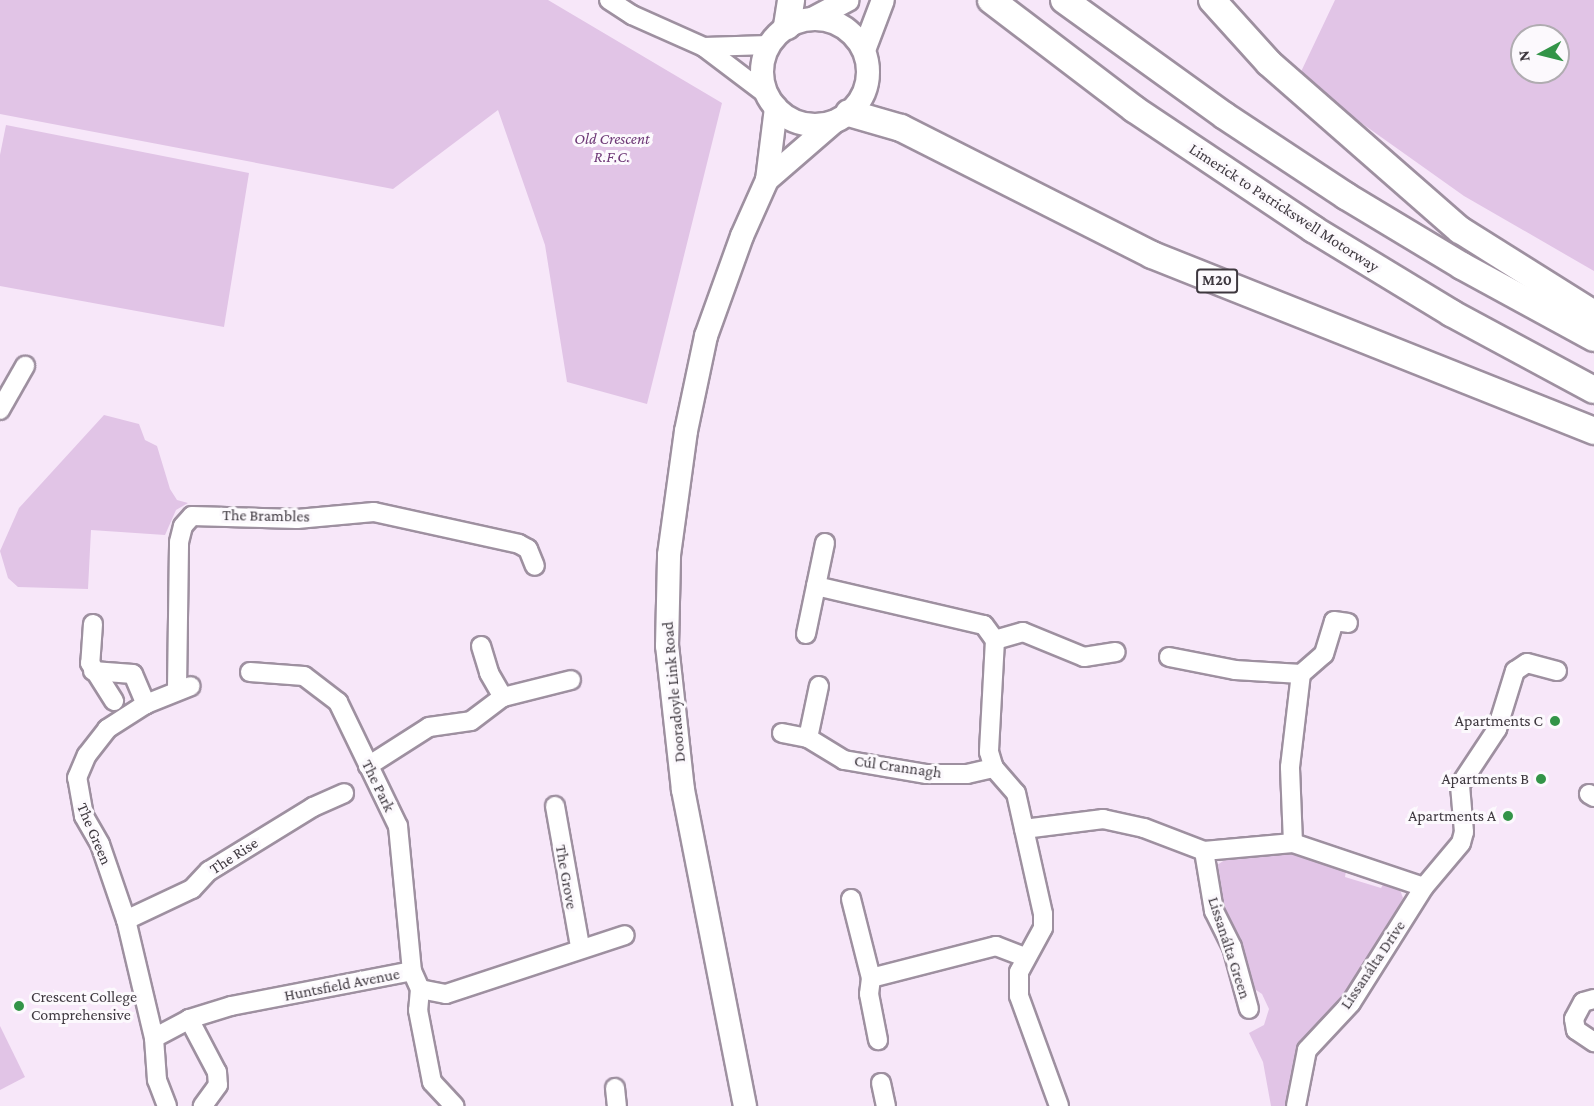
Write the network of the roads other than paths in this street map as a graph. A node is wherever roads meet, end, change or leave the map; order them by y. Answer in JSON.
{"nodes":[{"id":1,"x":609,"y":0,"type":"edge"},
{"id":2,"x":791,"y":0,"type":"edge"},
{"id":3,"x":848,"y":0,"type":"edge"},
{"id":4,"x":883,"y":0,"type":"edge"},
{"id":5,"x":991,"y":0,"type":"edge"},
{"id":6,"x":1065,"y":0,"type":"edge"},
{"id":7,"x":1212,"y":0,"type":"edge"},
{"id":8,"x":814,"y":18,"type":"junction"},
{"id":9,"x":787,"y":26,"type":"junction"},
{"id":10,"x":769,"y":45,"type":"junction"},
{"id":11,"x":704,"y":46,"type":"junction"},
{"id":12,"x":864,"y":50,"type":"junction"},
{"id":13,"x":771,"y":101,"type":"junction"},
{"id":14,"x":842,"y":118,"type":"junction"},
{"id":15,"x":767,"y":180,"type":"junction"},
{"id":16,"x":1594,"y":314,"type":"edge"},
{"id":17,"x":1594,"y":338,"type":"edge"},
{"id":18,"x":25,"y":366,"type":"dead end"},
{"id":19,"x":1594,"y":390,"type":"edge"},
{"id":20,"x":0,"y":410,"type":"edge"},
{"id":21,"x":1594,"y":431,"type":"edge"},
{"id":22,"x":825,"y":543,"type":"dead end"},
{"id":23,"x":535,"y":566,"type":"dead end"},
{"id":24,"x":816,"y":586,"type":"junction"},
{"id":25,"x":1348,"y":623,"type":"dead end"},
{"id":26,"x":93,"y":624,"type":"dead end"},
{"id":27,"x":806,"y":634,"type":"dead end"},
{"id":28,"x":995,"y":640,"type":"junction"},
{"id":29,"x":481,"y":646,"type":"dead end"},
{"id":30,"x":1116,"y":652,"type":"dead end"},
{"id":31,"x":1169,"y":657,"type":"dead end"},
{"id":32,"x":93,"y":671,"type":"junction"},
{"id":33,"x":1557,"y":671,"type":"dead end"},
{"id":34,"x":249,"y":672,"type":"dead end"},
{"id":35,"x":1301,"y":674,"type":"junction"},
{"id":36,"x":572,"y":680,"type":"dead end"},
{"id":37,"x":819,"y":686,"type":"dead end"},
{"id":38,"x":184,"y":687,"type":"joint"},
{"id":39,"x":503,"y":697,"type":"junction"},
{"id":40,"x":114,"y":701,"type":"dead end"},
{"id":41,"x":146,"y":704,"type":"junction"},
{"id":42,"x":782,"y":733,"type":"dead end"},
{"id":43,"x":808,"y":738,"type":"junction"},
{"id":44,"x":368,"y":766,"type":"junction"},
{"id":45,"x":994,"y":768,"type":"junction"},
{"id":46,"x":344,"y":793,"type":"dead end"},
{"id":47,"x":555,"y":806,"type":"dead end"},
{"id":48,"x":1024,"y":829,"type":"junction"},
{"id":49,"x":1293,"y":843,"type":"junction"},
{"id":50,"x":1204,"y":851,"type":"junction"},
{"id":51,"x":1424,"y":887,"type":"junction"},
{"id":52,"x":851,"y":899,"type":"dead end"},
{"id":53,"x":126,"y":920,"type":"junction"},
{"id":54,"x":624,"y":934,"type":"dead end"},
{"id":55,"x":580,"y":947,"type":"junction"},
{"id":56,"x":1025,"y":957,"type":"junction"},
{"id":57,"x":412,"y":971,"type":"junction"},
{"id":58,"x":871,"y":978,"type":"junction"},
{"id":59,"x":420,"y":988,"type":"junction"},
{"id":60,"x":1594,"y":999,"type":"edge"},
{"id":61,"x":1249,"y":1009,"type":"dead end"},
{"id":62,"x":189,"y":1019,"type":"junction"},
{"id":63,"x":154,"y":1038,"type":"junction"},
{"id":64,"x":878,"y":1040,"type":"dead end"},
{"id":65,"x":1594,"y":1042,"type":"edge"},
{"id":66,"x":881,"y":1083,"type":"dead end"},
{"id":67,"x":1053,"y":1104,"type":"edge"},
{"id":68,"x":167,"y":1106,"type":"edge"},
{"id":69,"x":203,"y":1106,"type":"edge"},
{"id":70,"x":454,"y":1106,"type":"edge"},
{"id":71,"x":745,"y":1106,"type":"edge"},
{"id":72,"x":886,"y":1106,"type":"edge"},
{"id":73,"x":1296,"y":1106,"type":"edge"}],
"edges":[{"from":1,"to":11,"type":"street"},
{"from":2,"to":9,"type":"highway"},
{"from":3,"to":8,"type":"main road"},
{"from":4,"to":12,"type":"main road"},
{"from":5,"to":19,"type":"highway","name":"Limerick to Patrickswell Motorway"},
{"from":6,"to":17,"type":"highway"},
{"from":7,"to":16,"type":"highway"},
{"from":8,"to":9,"type":"main road"},
{"from":8,"to":12,"type":"main road"},
{"from":9,"to":10,"type":"main road"},
{"from":10,"to":11,"type":"street"},
{"from":10,"to":13,"type":"main road"},
{"from":11,"to":13,"type":"street"},
{"from":12,"to":14,"type":"main road"},
{"from":13,"to":14,"type":"main road"},
{"from":13,"to":15,"type":"main road","name":"Dooradoyle Link Road"},
{"from":14,"to":15,"type":"main road","name":"Dooradoyle Link Road"},
{"from":14,"to":21,"type":"highway","number":"M20"},
{"from":15,"to":71,"type":"main road","name":"Dooradoyle Link Road"},
{"from":18,"to":20,"type":"street"},
{"from":22,"to":24,"type":"street"},
{"from":23,"to":38,"type":"street","name":"The Brambles"},
{"from":24,"to":27,"type":"street"},
{"from":24,"to":28,"type":"street"},
{"from":25,"to":35,"type":"street"},
{"from":26,"to":32,"type":"street"},
{"from":28,"to":30,"type":"street"},
{"from":28,"to":45,"type":"street"},
{"from":29,"to":39,"type":"street"},
{"from":31,"to":35,"type":"street"},
{"from":32,"to":40,"type":"street"},
{"from":32,"to":41,"type":"street"},
{"from":33,"to":51,"type":"street","name":"Lissanálta Drive"},
{"from":34,"to":44,"type":"street","name":"The Park"},
{"from":35,"to":49,"type":"street"},
{"from":36,"to":39,"type":"street"},
{"from":37,"to":43,"type":"street"},
{"from":38,"to":41,"type":"street","name":"The Green"},
{"from":39,"to":44,"type":"street"},
{"from":41,"to":53,"type":"street","name":"The Green"},
{"from":42,"to":43,"type":"street","name":"Cúl Crannagh"},
{"from":43,"to":45,"type":"street","name":"Cúl Crannagh"},
{"from":44,"to":57,"type":"street","name":"The Park"},
{"from":45,"to":48,"type":"street"},
{"from":46,"to":53,"type":"street","name":"The Rise"},
{"from":47,"to":55,"type":"street","name":"The Grove"},
{"from":48,"to":50,"type":"street"},
{"from":48,"to":56,"type":"street"},
{"from":49,"to":50,"type":"street"},
{"from":49,"to":51,"type":"street"},
{"from":50,"to":61,"type":"street","name":"Lissanálta Green"},
{"from":51,"to":73,"type":"street","name":"Lissanálta Drive"},
{"from":52,"to":58,"type":"street"},
{"from":53,"to":63,"type":"street","name":"The Green"},
{"from":54,"to":55,"type":"street","name":"Huntsfield Avenue"},
{"from":55,"to":59,"type":"street","name":"Huntsfield Avenue"},
{"from":56,"to":58,"type":"street"},
{"from":56,"to":67,"type":"street"},
{"from":57,"to":59,"type":"street","name":"Huntsfield Avenue"},
{"from":57,"to":62,"type":"street","name":"Huntsfield Avenue"},
{"from":58,"to":64,"type":"street"},
{"from":59,"to":70,"type":"street"},
{"from":60,"to":65,"type":"street"},
{"from":62,"to":63,"type":"street","name":"Huntsfield Avenue"},
{"from":62,"to":69,"type":"street"},
{"from":63,"to":68,"type":"street","name":"The Green"},
{"from":66,"to":72,"type":"street"}]}
